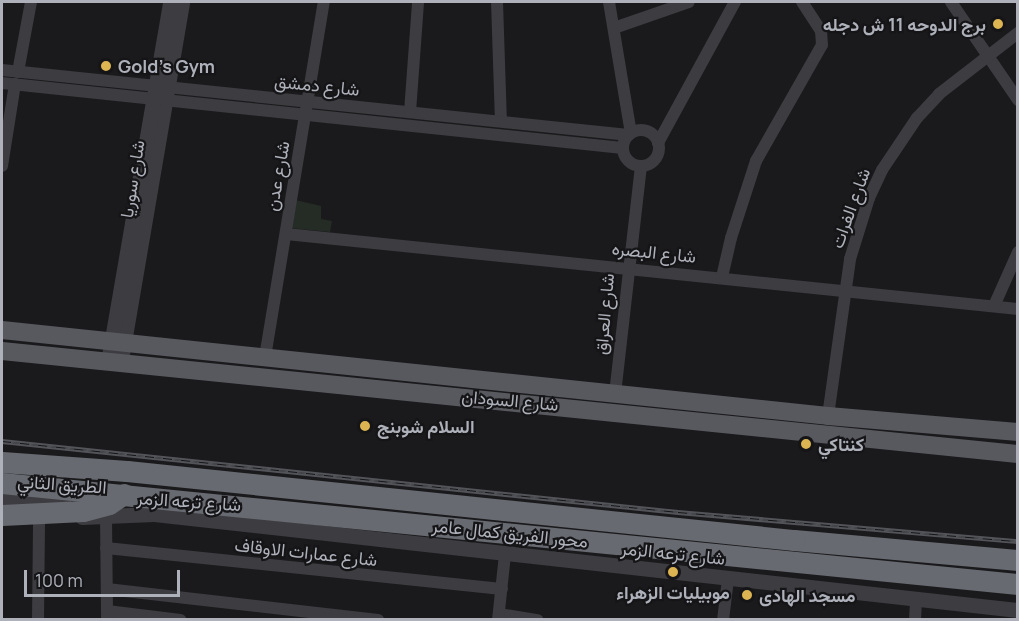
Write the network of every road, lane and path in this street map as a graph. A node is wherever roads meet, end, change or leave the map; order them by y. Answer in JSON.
{"nodes":[{"id":1,"x":31,"y":2,"type":"edge"},
{"id":2,"x":170,"y":2,"type":"edge"},
{"id":3,"x":182,"y":2,"type":"edge"},
{"id":4,"x":324,"y":2,"type":"edge"},
{"id":5,"x":418,"y":2,"type":"edge"},
{"id":6,"x":497,"y":2,"type":"edge"},
{"id":7,"x":609,"y":2,"type":"edge"},
{"id":8,"x":689,"y":2,"type":"edge"},
{"id":9,"x":735,"y":2,"type":"edge"},
{"id":10,"x":802,"y":2,"type":"edge"},
{"id":11,"x":951,"y":2,"type":"edge"},
{"id":12,"x":614,"y":28,"type":"junction"},
{"id":13,"x":1017,"y":33,"type":"edge"},
{"id":14,"x":987,"y":54,"type":"junction"},
{"id":15,"x":2,"y":70,"type":"edge"},
{"id":16,"x":16,"y":78,"type":"junction"},
{"id":17,"x":2,"y":83,"type":"edge"},
{"id":18,"x":159,"y":93,"type":"junction"},
{"id":19,"x":1017,"y":100,"type":"edge"},
{"id":20,"x":309,"y":102,"type":"junction"},
{"id":21,"x":410,"y":112,"type":"junction"},
{"id":22,"x":308,"y":116,"type":"junction"},
{"id":23,"x":501,"y":121,"type":"junction"},
{"id":24,"x":630,"y":134,"type":"junction"},
{"id":25,"x":658,"y":142,"type":"junction"},
{"id":26,"x":622,"y":148,"type":"junction"},
{"id":27,"x":2,"y":166,"type":"edge"},
{"id":28,"x":641,"y":167,"type":"junction"},
{"id":29,"x":286,"y":234,"type":"junction"},
{"id":30,"x":1017,"y":252,"type":"edge"},
{"id":31,"x":627,"y":267,"type":"junction"},
{"id":32,"x":723,"y":277,"type":"junction"},
{"id":33,"x":845,"y":290,"type":"junction"},
{"id":34,"x":994,"y":306,"type":"junction"},
{"id":35,"x":1017,"y":309,"type":"edge"},
{"id":36,"x":4,"y":342,"type":"edge"},
{"id":37,"x":118,"y":342,"type":"junction"},
{"id":38,"x":265,"y":357,"type":"junction"},
{"id":39,"x":114,"y":363,"type":"junction"},
{"id":40,"x":614,"y":402,"type":"junction"},
{"id":41,"x":828,"y":416,"type":"junction"},
{"id":42,"x":1017,"y":432,"type":"edge"},
{"id":43,"x":1017,"y":443,"type":"edge"},
{"id":44,"x":945,"y":446,"type":"junction"},
{"id":45,"x":1017,"y":454,"type":"edge"},
{"id":46,"x":2,"y":462,"type":"edge"},
{"id":47,"x":2,"y":483,"type":"edge"},
{"id":48,"x":317,"y":485,"type":"dead end"},
{"id":49,"x":406,"y":493,"type":"dead end"},
{"id":50,"x":124,"y":494,"type":"junction"},
{"id":51,"x":2,"y":500,"type":"edge"},
{"id":52,"x":154,"y":514,"type":"junction"},
{"id":53,"x":2,"y":515,"type":"edge"},
{"id":54,"x":106,"y":517,"type":"junction"},
{"id":55,"x":39,"y":519,"type":"junction"},
{"id":56,"x":2,"y":522,"type":"edge"},
{"id":57,"x":747,"y":531,"type":"dead end"},
{"id":58,"x":311,"y":532,"type":"junction"},
{"id":59,"x":791,"y":535,"type":"dead end"},
{"id":60,"x":407,"y":543,"type":"junction"},
{"id":61,"x":106,"y":548,"type":"junction"},
{"id":62,"x":505,"y":554,"type":"junction"},
{"id":63,"x":1017,"y":560,"type":"edge"},
{"id":64,"x":735,"y":580,"type":"junction"},
{"id":65,"x":773,"y":584,"type":"junction"},
{"id":66,"x":1017,"y":584,"type":"edge"},
{"id":67,"x":107,"y":589,"type":"junction"},
{"id":68,"x":502,"y":589,"type":"junction"},
{"id":69,"x":916,"y":599,"type":"junction"},
{"id":70,"x":1017,"y":610,"type":"edge"},
{"id":71,"x":107,"y":616,"type":"edge"},
{"id":72,"x":499,"y":617,"type":"edge"},
{"id":73,"x":38,"y":620,"type":"edge"},
{"id":74,"x":180,"y":620,"type":"edge"},
{"id":75,"x":378,"y":620,"type":"edge"},
{"id":76,"x":538,"y":620,"type":"edge"},
{"id":77,"x":723,"y":620,"type":"edge"},
{"id":78,"x":915,"y":620,"type":"edge"}],
"edges":[{"from":1,"to":16,"type":"street"},
{"from":2,"to":18,"type":"street","name":"شارع سوريا"},
{"from":3,"to":18,"type":"street","name":"شارع سوريا"},
{"from":4,"to":20,"type":"street","name":"شارع عدن"},
{"from":5,"to":21,"type":"street"},
{"from":6,"to":23,"type":"street"},
{"from":7,"to":12,"type":"street"},
{"from":8,"to":12,"type":"street"},
{"from":9,"to":25,"type":"street"},
{"from":10,"to":32,"type":"street"},
{"from":11,"to":14,"type":"street"},
{"from":12,"to":24,"type":"street"},
{"from":13,"to":14,"type":"street","name":"شارع الفرات"},
{"from":14,"to":19,"type":"street"},
{"from":14,"to":33,"type":"street","name":"شارع الفرات"},
{"from":15,"to":16,"type":"street","name":"شارع دمشق"},
{"from":16,"to":17,"type":"street","name":"شارع دمشق"},
{"from":16,"to":18,"type":"street","name":"شارع دمشق"},
{"from":16,"to":27,"type":"street"},
{"from":18,"to":20,"type":"street","name":"شارع دمشق"},
{"from":18,"to":22,"type":"street","name":"شارع دمشق"},
{"from":18,"to":37,"type":"street","name":"شارع سوريا"},
{"from":20,"to":21,"type":"street","name":"شارع دمشق"},
{"from":20,"to":22,"type":"street","name":"شارع عدن"},
{"from":21,"to":23,"type":"street","name":"شارع دمشق"},
{"from":22,"to":26,"type":"street","name":"شارع دمشق"},
{"from":22,"to":29,"type":"street","name":"شارع عدن"},
{"from":23,"to":24,"type":"street","name":"شارع دمشق"},
{"from":24,"to":25,"type":"street"},
{"from":24,"to":26,"type":"street"},
{"from":25,"to":28,"type":"street"},
{"from":26,"to":28,"type":"street"},
{"from":28,"to":31,"type":"street","name":"شارع العراق"},
{"from":29,"to":31,"type":"street","name":"شارع البصره"},
{"from":29,"to":38,"type":"street","name":"شارع عدن"},
{"from":30,"to":34,"type":"street"},
{"from":31,"to":32,"type":"street","name":"شارع البصره"},
{"from":31,"to":40,"type":"street","name":"شارع العراق"},
{"from":32,"to":33,"type":"street","name":"شارع البصره"},
{"from":33,"to":34,"type":"street","name":"شارع البصره"},
{"from":33,"to":41,"type":"street","name":"شارع الفرات"},
{"from":34,"to":35,"type":"street","name":"شارع البصره"},
{"from":36,"to":37,"type":"main road","name":"شارع السودان"},
{"from":36,"to":39,"type":"main road","name":"شارع السودان"},
{"from":37,"to":38,"type":"main road","name":"شارع السودان"},
{"from":37,"to":39,"type":"street","name":"شارع سوريا"},
{"from":38,"to":40,"type":"main road","name":"شارع السودان"},
{"from":39,"to":40,"type":"main road","name":"شارع السودان"},
{"from":40,"to":41,"type":"main road","name":"شارع السودان"},
{"from":40,"to":44,"type":"main road","name":"شارع السودان"},
{"from":41,"to":42,"type":"main road","name":"شارع السودان"},
{"from":43,"to":44,"type":"main road"},
{"from":44,"to":45,"type":"main road","name":"شارع السودان"},
{"from":46,"to":63,"type":"highway","name":"محور الفريق كمال عامر","bridge":true},
{"from":47,"to":50,"type":"highway","name":"محور الفريق كمال عامر","bridge":true},
{"from":48,"to":58,"type":"street"},
{"from":49,"to":60,"type":"street"},
{"from":50,"to":53,"type":"highway","bridge":true},
{"from":50,"to":66,"type":"highway","name":"محور الفريق كمال عامر","bridge":true},
{"from":51,"to":52,"type":"street","name":"الطريق الثاني"},
{"from":52,"to":54,"type":"street","name":"شارع ترعه الزمر"},
{"from":52,"to":58,"type":"street","name":"شارع ترعه الزمر"},
{"from":54,"to":55,"type":"street","name":"شارع ترعه الزمر"},
{"from":54,"to":61,"type":"street"},
{"from":55,"to":56,"type":"street","name":"شارع ترعه الزمر"},
{"from":55,"to":73,"type":"street"},
{"from":57,"to":64,"type":"street"},
{"from":58,"to":60,"type":"street","name":"شارع ترعه الزمر"},
{"from":59,"to":65,"type":"street"},
{"from":60,"to":62,"type":"street","name":"شارع ترعه الزمر"},
{"from":61,"to":67,"type":"street"},
{"from":61,"to":68,"type":"street","name":"شارع عمارات الاوقاف"},
{"from":62,"to":64,"type":"street","name":"شارع ترعه الزمر"},
{"from":62,"to":68,"type":"street"},
{"from":64,"to":65,"type":"street","name":"شارع ترعه الزمر"},
{"from":64,"to":77,"type":"street"},
{"from":65,"to":69,"type":"street","name":"شارع ترعه الزمر"},
{"from":67,"to":71,"type":"street"},
{"from":67,"to":75,"type":"street"},
{"from":68,"to":72,"type":"street"},
{"from":69,"to":70,"type":"street","name":"شارع ترعه الزمر"},
{"from":69,"to":78,"type":"street"},
{"from":71,"to":74,"type":"street"},
{"from":72,"to":76,"type":"street"}]}
